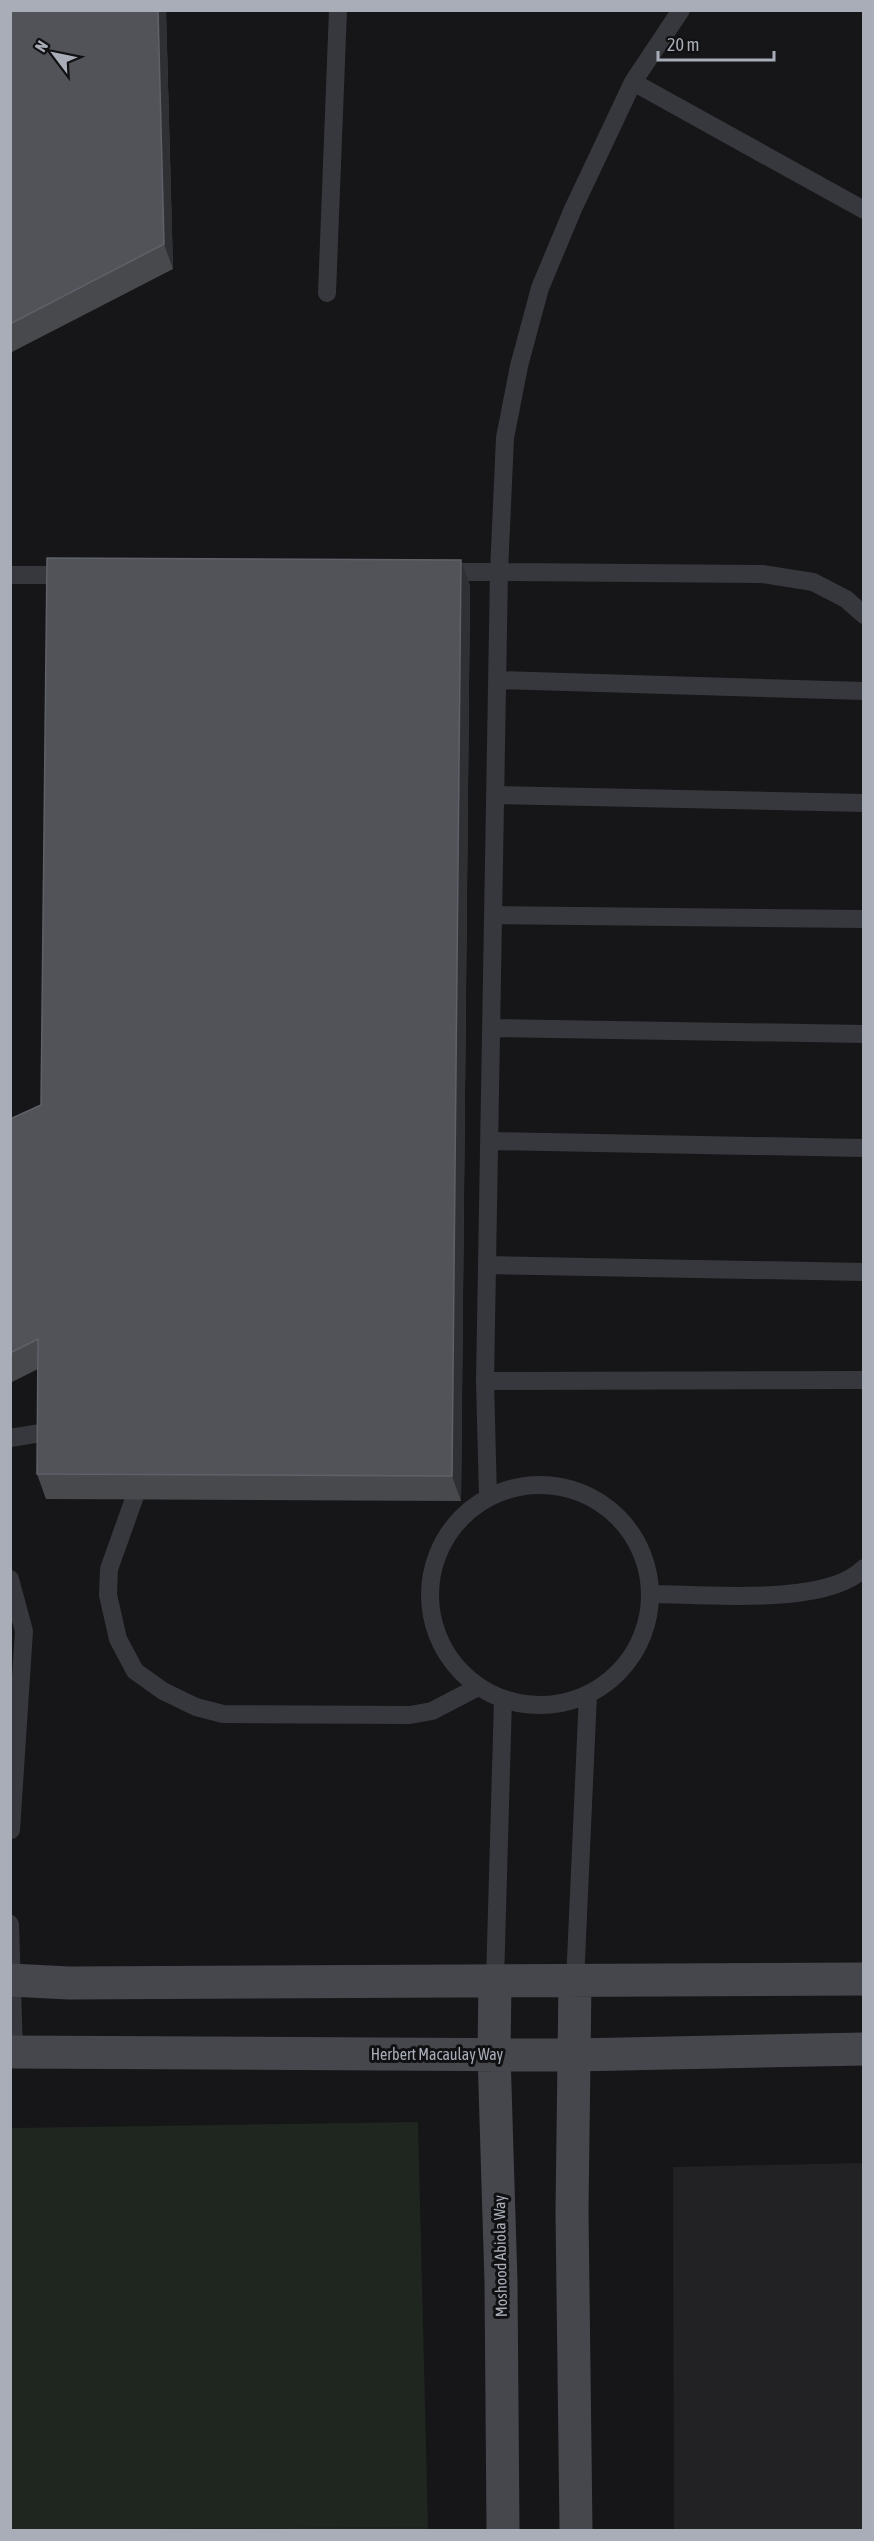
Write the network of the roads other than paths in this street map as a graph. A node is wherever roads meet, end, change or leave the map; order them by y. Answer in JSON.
{"nodes":[{"id":1,"x":338,"y":10,"type":"edge"},
{"id":2,"x":681,"y":10,"type":"edge"},
{"id":3,"x":633,"y":82,"type":"junction"},
{"id":4,"x":864,"y":210,"type":"edge"},
{"id":5,"x":327,"y":293,"type":"dead end"},
{"id":6,"x":427,"y":572,"type":"edge"},
{"id":7,"x":499,"y":572,"type":"junction"},
{"id":8,"x":10,"y":575,"type":"edge"},
{"id":9,"x":94,"y":575,"type":"edge"},
{"id":10,"x":864,"y":615,"type":"edge"},
{"id":11,"x":497,"y":680,"type":"junction"},
{"id":12,"x":864,"y":692,"type":"edge"},
{"id":13,"x":495,"y":795,"type":"junction"},
{"id":14,"x":864,"y":802,"type":"edge"},
{"id":15,"x":493,"y":915,"type":"junction"},
{"id":16,"x":864,"y":919,"type":"edge"},
{"id":17,"x":491,"y":1028,"type":"junction"},
{"id":18,"x":864,"y":1035,"type":"edge"},
{"id":19,"x":489,"y":1141,"type":"junction"},
{"id":20,"x":864,"y":1148,"type":"edge"},
{"id":21,"x":487,"y":1265,"type":"junction"},
{"id":22,"x":864,"y":1272,"type":"edge"},
{"id":23,"x":864,"y":1380,"type":"edge"},
{"id":24,"x":485,"y":1381,"type":"junction"},
{"id":25,"x":47,"y":1432,"type":"edge"},
{"id":26,"x":10,"y":1438,"type":"edge"},
{"id":27,"x":488,"y":1498,"type":"junction"},
{"id":28,"x":134,"y":1499,"type":"edge"},
{"id":29,"x":864,"y":1568,"type":"edge"},
{"id":30,"x":10,"y":1580,"type":"edge"},
{"id":31,"x":650,"y":1593,"type":"junction"},
{"id":32,"x":478,"y":1687,"type":"junction"},
{"id":33,"x":588,"y":1694,"type":"junction"},
{"id":34,"x":503,"y":1699,"type":"junction"},
{"id":35,"x":11,"y":1830,"type":"edge"},
{"id":36,"x":10,"y":1836,"type":"edge"},
{"id":37,"x":10,"y":1924,"type":"edge"},
{"id":38,"x":864,"y":1979,"type":"edge"},
{"id":39,"x":11,"y":1980,"type":"edge"},
{"id":40,"x":495,"y":1982,"type":"junction"},
{"id":41,"x":575,"y":1982,"type":"junction"},
{"id":42,"x":864,"y":2049,"type":"edge"},
{"id":43,"x":12,"y":2052,"type":"edge"},
{"id":44,"x":494,"y":2054,"type":"junction"},
{"id":45,"x":575,"y":2055,"type":"junction"},
{"id":46,"x":503,"y":2530,"type":"edge"},
{"id":47,"x":576,"y":2530,"type":"edge"}],
"edges":[{"from":1,"to":5,"type":"lane"},
{"from":2,"to":3,"type":"lane"},
{"from":3,"to":4,"type":"lane"},
{"from":3,"to":7,"type":"lane"},
{"from":6,"to":7,"type":"lane"},
{"from":7,"to":10,"type":"lane"},
{"from":7,"to":11,"type":"lane"},
{"from":8,"to":9,"type":"lane"},
{"from":11,"to":12,"type":"lane"},
{"from":11,"to":13,"type":"lane"},
{"from":13,"to":14,"type":"lane"},
{"from":13,"to":15,"type":"lane"},
{"from":15,"to":16,"type":"lane"},
{"from":15,"to":17,"type":"lane"},
{"from":17,"to":18,"type":"lane"},
{"from":17,"to":19,"type":"lane"},
{"from":19,"to":20,"type":"lane"},
{"from":19,"to":21,"type":"lane"},
{"from":21,"to":22,"type":"lane"},
{"from":21,"to":24,"type":"lane"},
{"from":23,"to":24,"type":"lane"},
{"from":24,"to":27,"type":"lane"},
{"from":25,"to":26,"type":"lane"},
{"from":27,"to":31,"type":"lane"},
{"from":27,"to":32,"type":"lane"},
{"from":28,"to":32,"type":"lane"},
{"from":29,"to":31,"type":"lane"},
{"from":30,"to":35,"type":"lane"},
{"from":31,"to":33,"type":"lane"},
{"from":32,"to":34,"type":"lane"},
{"from":33,"to":34,"type":"lane"},
{"from":33,"to":41,"type":"lane"},
{"from":34,"to":40,"type":"lane"},
{"from":35,"to":36,"type":"lane"},
{"from":37,"to":39,"type":"lane"},
{"from":38,"to":41,"type":"main road"},
{"from":39,"to":40,"type":"main road"},
{"from":39,"to":43,"type":"lane"},
{"from":40,"to":41,"type":"main road"},
{"from":40,"to":44,"type":"main road","name":"Moshood Abiola Way"},
{"from":41,"to":45,"type":"main road"},
{"from":42,"to":45,"type":"main road","name":"Herbert Macaulay Way"},
{"from":43,"to":44,"type":"main road","name":"Herbert Macaulay Way"},
{"from":44,"to":45,"type":"main road","name":"Herbert Macaulay Way"},
{"from":44,"to":46,"type":"main road","name":"Moshood Abiola Way"},
{"from":45,"to":47,"type":"main road"}]}
